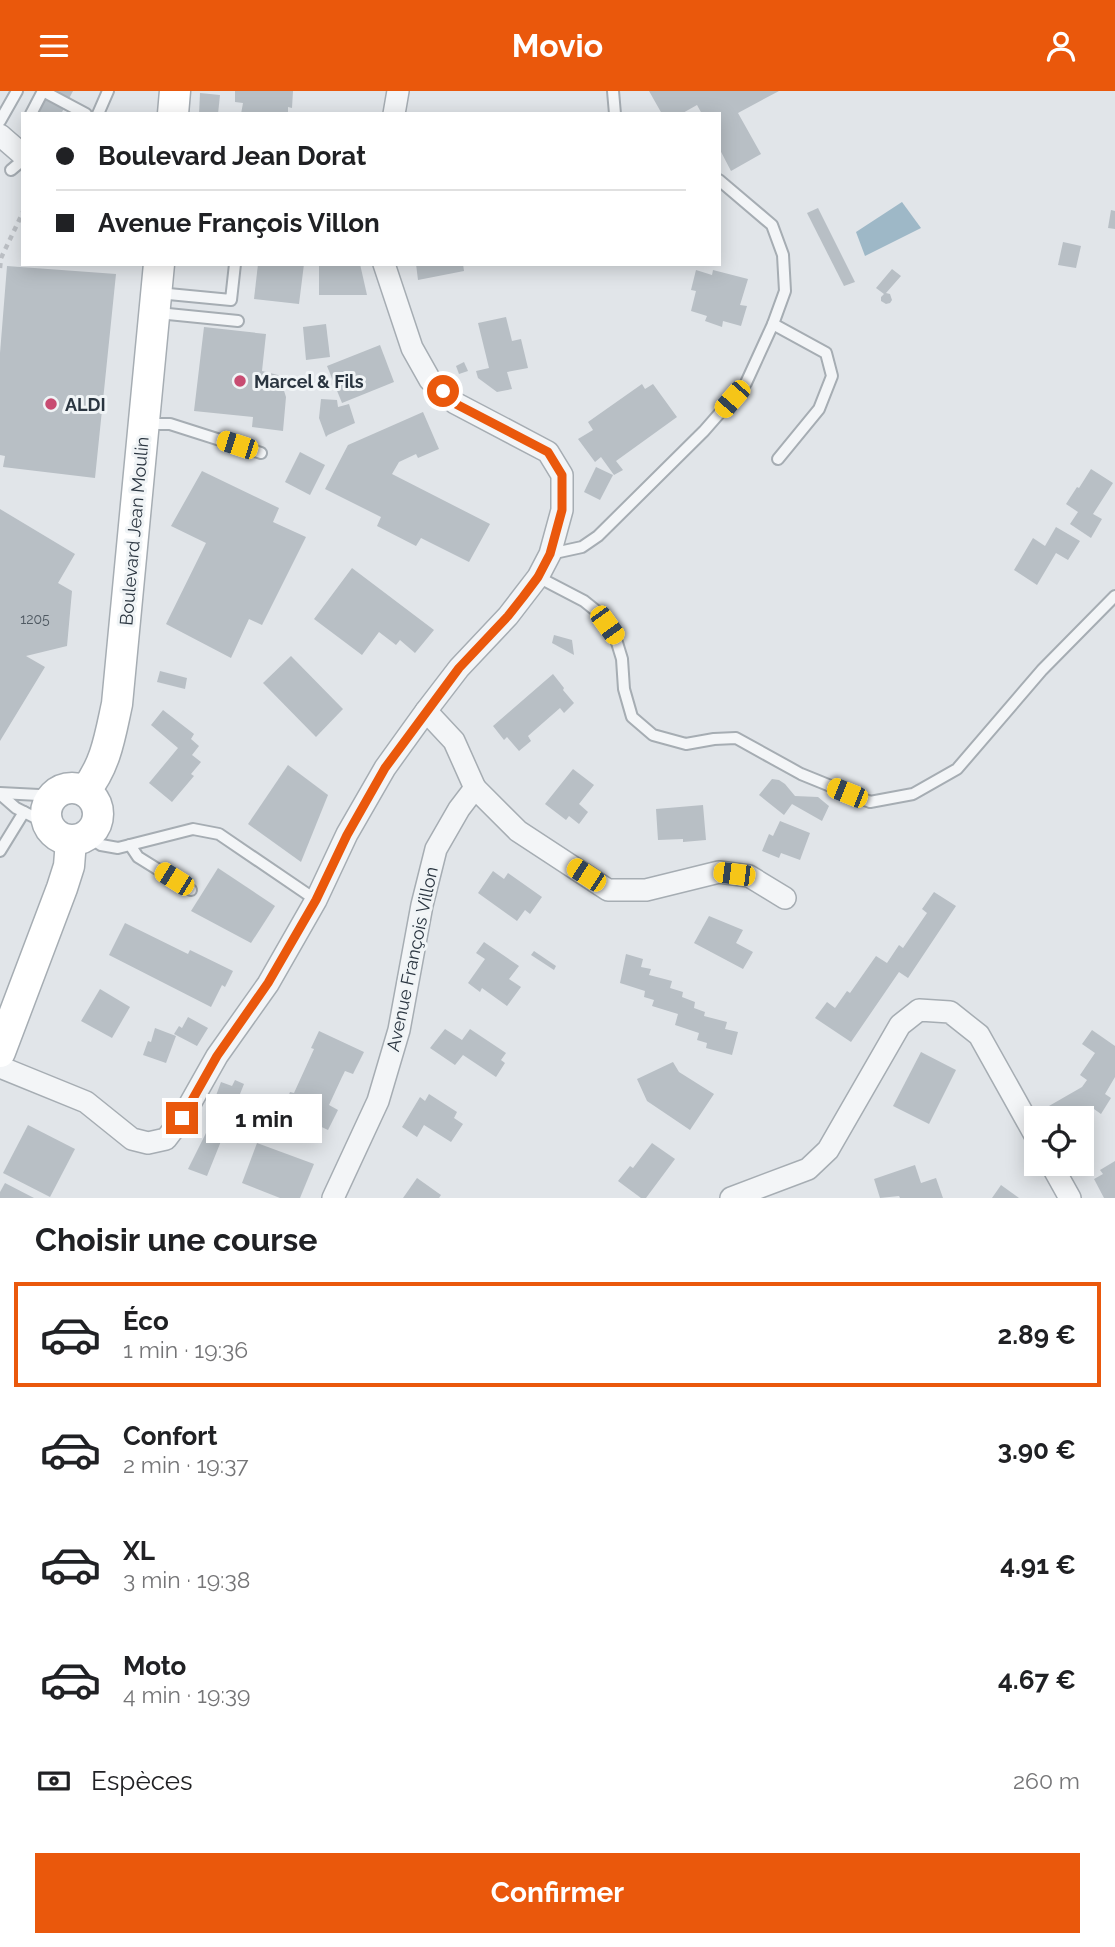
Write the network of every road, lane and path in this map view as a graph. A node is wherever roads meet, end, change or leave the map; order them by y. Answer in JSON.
{"nodes":[{"id":1,"x":17,"y":91,"type":"edge"},
{"id":2,"x":43,"y":91,"type":"edge"},
{"id":3,"x":108,"y":91,"type":"edge"},
{"id":4,"x":176,"y":91,"type":"edge"},
{"id":5,"x":398,"y":91,"type":"edge"},
{"id":6,"x":613,"y":91,"type":"edge"},
{"id":7,"x":32,"y":112,"type":"edge"},
{"id":8,"x":82,"y":112,"type":"edge"},
{"id":9,"x":99,"y":112,"type":"edge"},
{"id":10,"x":173,"y":112,"type":"edge"},
{"id":11,"x":394,"y":112,"type":"edge"},
{"id":12,"x":615,"y":112,"type":"edge"},
{"id":13,"x":0,"y":121,"type":"edge"},
{"id":14,"x":721,"y":182,"type":"edge"},
{"id":15,"x":21,"y":216,"type":"edge"},
{"id":16,"x":235,"y":266,"type":"edge"},
{"id":17,"x":385,"y":266,"type":"edge"},
{"id":18,"x":0,"y":268,"type":"edge"},
{"id":19,"x":157,"y":290,"type":"edge"},
{"id":20,"x":238,"y":321,"type":"dead end"},
{"id":21,"x":773,"y":324,"type":"junction"},
{"id":22,"x":144,"y":424,"type":"junction"},
{"id":23,"x":261,"y":453,"type":"dead end"},
{"id":24,"x":778,"y":459,"type":"dead end"},
{"id":25,"x":550,"y":554,"type":"junction"},
{"id":26,"x":538,"y":577,"type":"junction"},
{"id":27,"x":1115,"y":596,"type":"edge"},
{"id":28,"x":426,"y":711,"type":"junction"},
{"id":29,"x":475,"y":788,"type":"junction"},
{"id":30,"x":85,"y":791,"type":"junction"},
{"id":31,"x":0,"y":794,"type":"edge"},
{"id":32,"x":41,"y":811,"type":"junction"},
{"id":33,"x":79,"y":839,"type":"junction"},
{"id":34,"x":130,"y":845,"type":"junction"},
{"id":35,"x":0,"y":851,"type":"edge"},
{"id":36,"x":191,"y":890,"type":"dead end"},
{"id":37,"x":785,"y":898,"type":"dead end"},
{"id":38,"x":316,"y":900,"type":"junction"},
{"id":39,"x":0,"y":1052,"type":"edge"},
{"id":40,"x":0,"y":1067,"type":"edge"},
{"id":41,"x":1024,"y":1116,"type":"edge"},
{"id":42,"x":1058,"y":1176,"type":"edge"},
{"id":43,"x":333,"y":1198,"type":"edge"},
{"id":44,"x":731,"y":1198,"type":"edge"},
{"id":45,"x":1070,"y":1198,"type":"edge"}],
"edges":[{"from":1,"to":13,"type":"lane"},
{"from":2,"to":7,"type":"lane"},
{"from":2,"to":8,"type":"lane"},
{"from":3,"to":9,"type":"lane"},
{"from":4,"to":10,"type":"street"},
{"from":5,"to":11,"type":"street"},
{"from":6,"to":12,"type":"lane"},
{"from":14,"to":21,"type":"lane"},
{"from":15,"to":18,"type":"path"},
{"from":16,"to":19,"type":"lane"},
{"from":17,"to":25,"type":"street"},
{"from":19,"to":20,"type":"lane"},
{"from":19,"to":22,"type":"street","name":"Boulevard Jean Moulin"},
{"from":21,"to":24,"type":"lane"},
{"from":21,"to":25,"type":"lane"},
{"from":22,"to":23,"type":"lane"},
{"from":22,"to":30,"type":"street","name":"Boulevard Jean Moulin"},
{"from":25,"to":26,"type":"street"},
{"from":26,"to":27,"type":"lane"},
{"from":26,"to":28,"type":"street"},
{"from":28,"to":29,"type":"street"},
{"from":28,"to":38,"type":"street"},
{"from":29,"to":37,"type":"street"},
{"from":29,"to":43,"type":"street","name":"Avenue François Villon"},
{"from":30,"to":32,"type":"street"},
{"from":30,"to":33,"type":"street"},
{"from":31,"to":32,"type":"lane"},
{"from":31,"to":32,"type":"lane"},
{"from":32,"to":33,"type":"street"},
{"from":32,"to":35,"type":"lane"},
{"from":33,"to":34,"type":"lane"},
{"from":33,"to":39,"type":"street"},
{"from":34,"to":36,"type":"lane"},
{"from":34,"to":38,"type":"lane"},
{"from":38,"to":40,"type":"street"},
{"from":41,"to":44,"type":"street"},
{"from":42,"to":45,"type":"street"}]}
